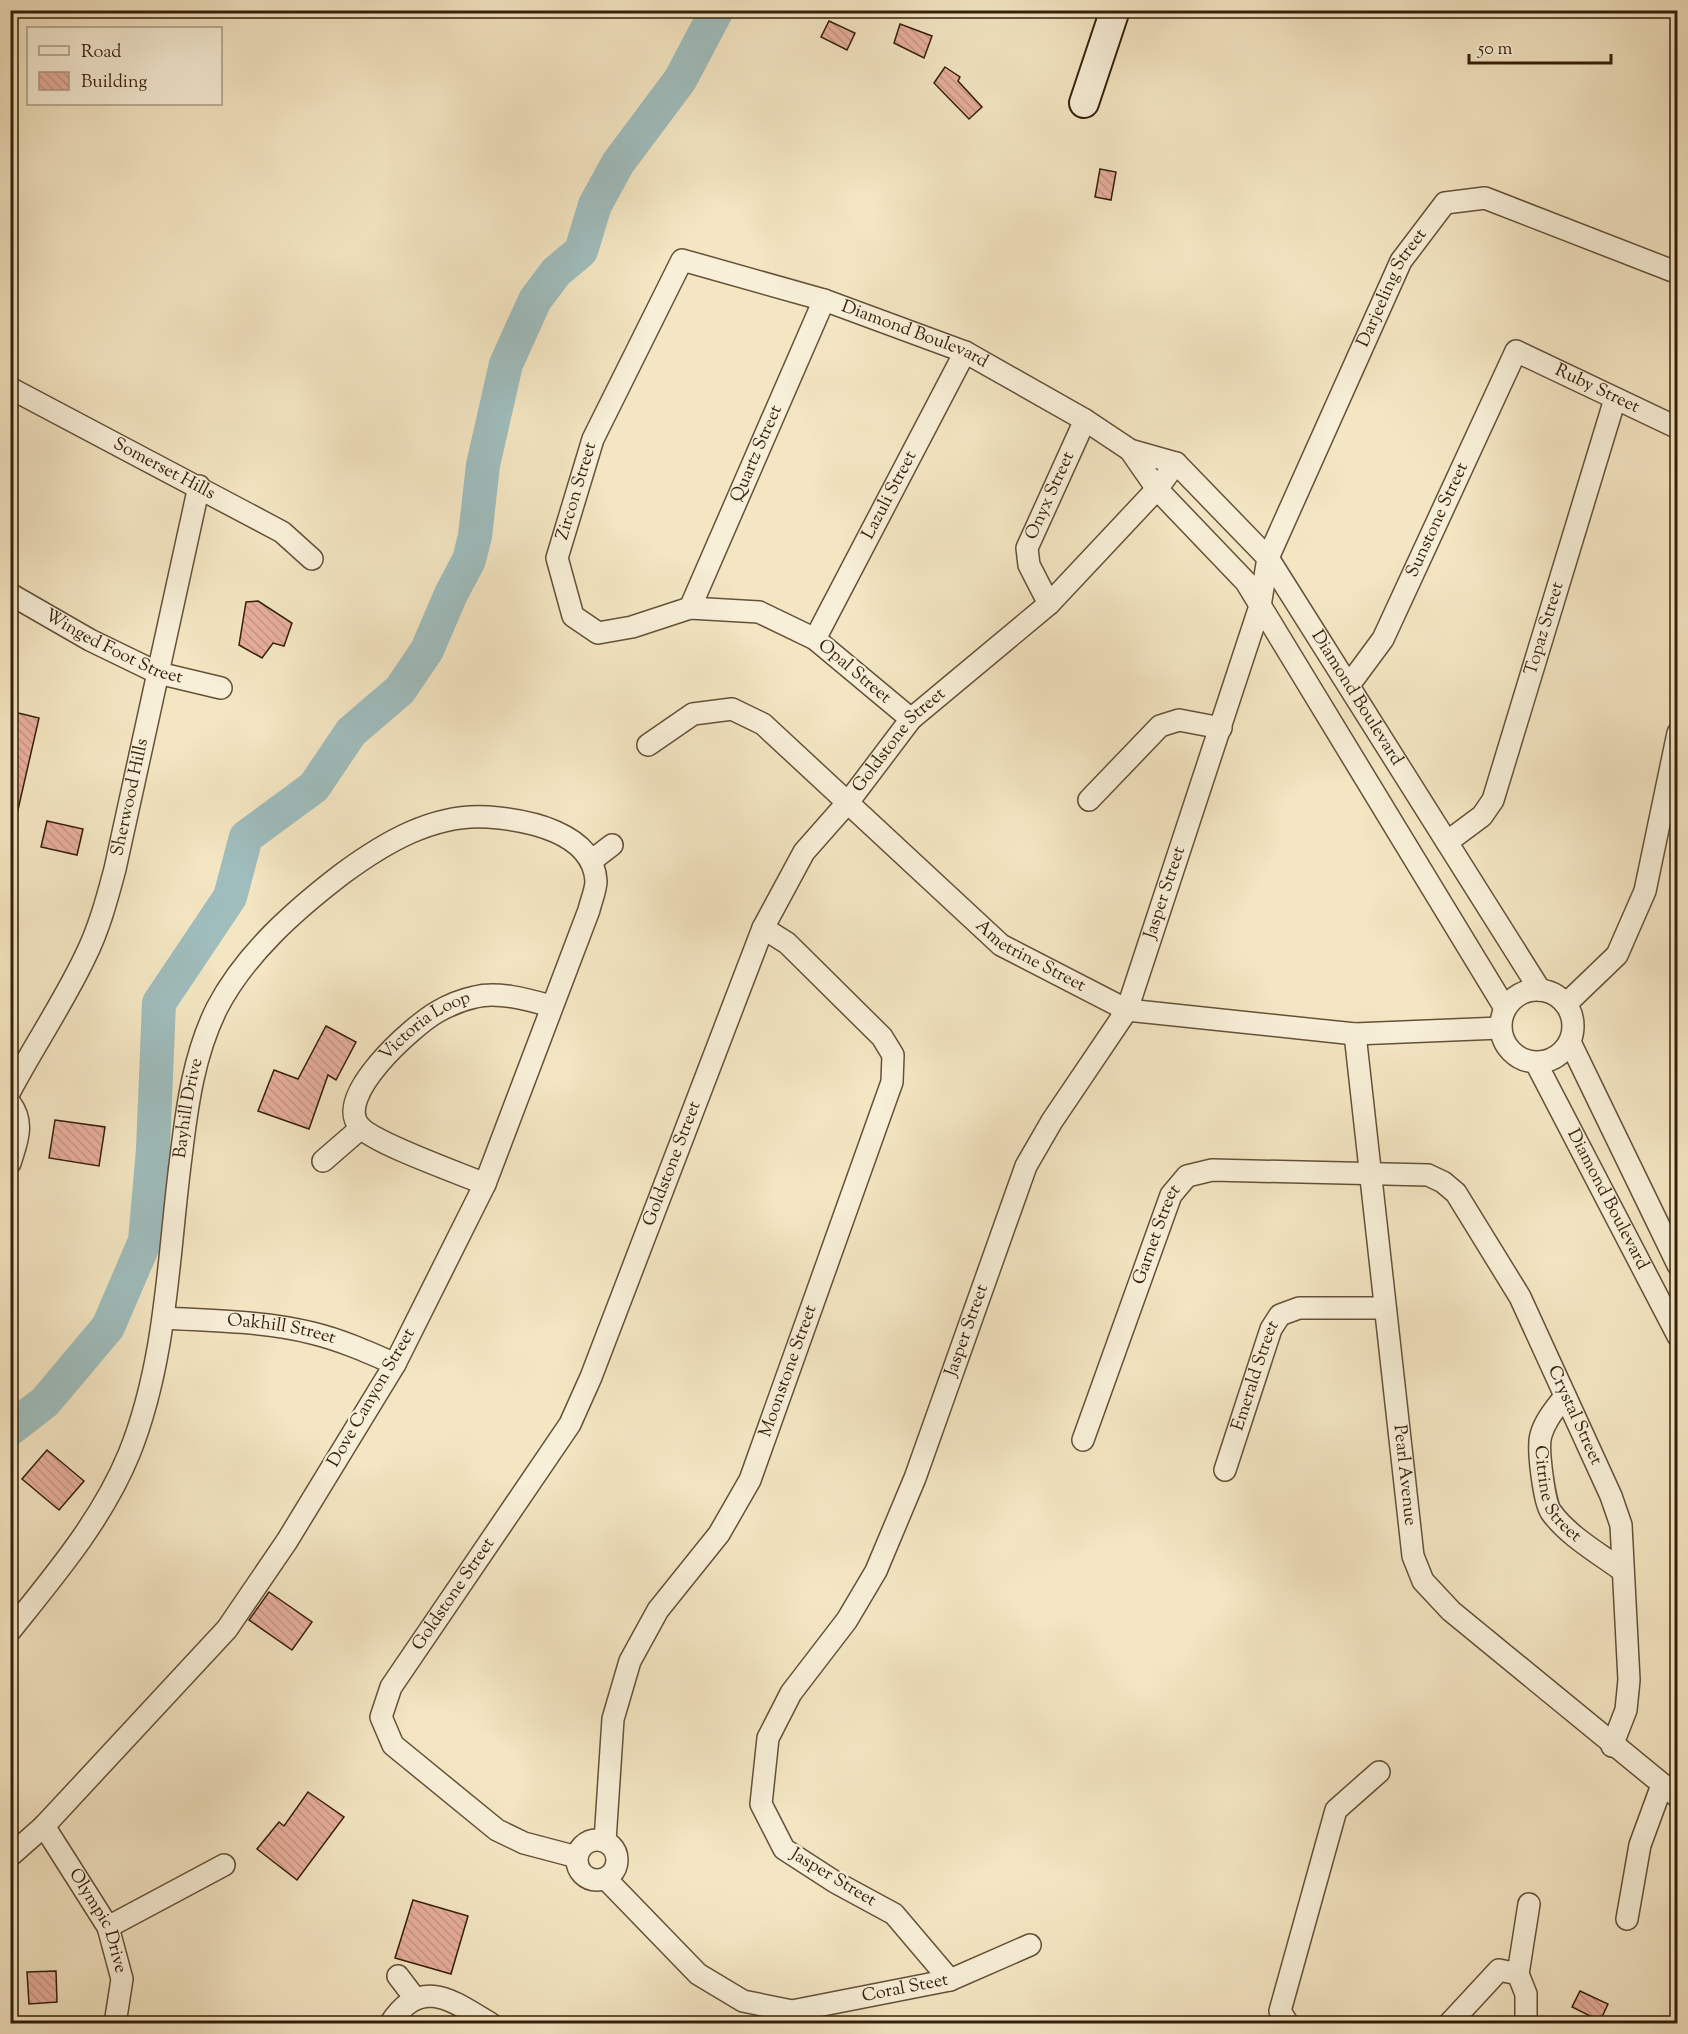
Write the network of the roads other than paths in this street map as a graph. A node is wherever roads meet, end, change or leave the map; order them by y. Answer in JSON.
{"nodes":[{"id":1,"x":1114,"y":10,"type":"edge"},
{"id":2,"x":1084,"y":103,"type":"dead end"},
{"id":3,"x":682,"y":260,"type":"joint"},
{"id":4,"x":1677,"y":273,"type":"edge"},
{"id":5,"x":824,"y":300,"type":"junction"},
{"id":6,"x":1516,"y":351,"type":"joint"},
{"id":7,"x":965,"y":352,"type":"junction"},
{"id":8,"x":10,"y":388,"type":"edge"},
{"id":9,"x":1615,"y":399,"type":"junction"},
{"id":10,"x":1085,"y":420,"type":"junction"},
{"id":11,"x":1677,"y":428,"type":"edge"},
{"id":12,"x":1130,"y":450,"type":"junction"},
{"id":13,"x":1176,"y":463,"type":"junction"},
{"id":14,"x":198,"y":486,"type":"junction"},
{"id":15,"x":1157,"y":489,"type":"junction"},
{"id":16,"x":1268,"y":558,"type":"junction"},
{"id":17,"x":312,"y":559,"type":"dead end"},
{"id":18,"x":10,"y":594,"type":"edge"},
{"id":19,"x":1049,"y":604,"type":"junction"},
{"id":20,"x":1260,"y":606,"type":"junction"},
{"id":21,"x":690,"y":608,"type":"junction"},
{"id":22,"x":815,"y":639,"type":"junction"},
{"id":23,"x":158,"y":673,"type":"junction"},
{"id":24,"x":1349,"y":685,"type":"junction"},
{"id":25,"x":221,"y":688,"type":"dead end"},
{"id":26,"x":911,"y":719,"type":"junction"},
{"id":27,"x":1221,"y":728,"type":"junction"},
{"id":28,"x":1677,"y":733,"type":"edge"},
{"id":29,"x":648,"y":745,"type":"dead end"},
{"id":30,"x":1089,"y":800,"type":"dead end"},
{"id":31,"x":849,"y":801,"type":"junction"},
{"id":32,"x":1447,"y":842,"type":"junction"},
{"id":33,"x":612,"y":845,"type":"dead end"},
{"id":34,"x":591,"y":861,"type":"junction"},
{"id":35,"x":764,"y":928,"type":"junction"},
{"id":36,"x":1540,"y":990,"type":"junction"},
{"id":37,"x":1566,"y":1004,"type":"junction"},
{"id":38,"x":551,"y":1006,"type":"junction"},
{"id":39,"x":1127,"y":1010,"type":"junction"},
{"id":40,"x":1502,"y":1018,"type":"junction"},
{"id":41,"x":1355,"y":1034,"type":"junction"},
{"id":42,"x":1570,"y":1042,"type":"junction"},
{"id":43,"x":1536,"y":1063,"type":"junction"},
{"id":44,"x":10,"y":1091,"type":"edge"},
{"id":45,"x":10,"y":1103,"type":"edge"},
{"id":46,"x":361,"y":1128,"type":"junction"},
{"id":47,"x":323,"y":1161,"type":"dead end"},
{"id":48,"x":10,"y":1163,"type":"edge"},
{"id":49,"x":1370,"y":1173,"type":"junction"},
{"id":50,"x":485,"y":1184,"type":"junction"},
{"id":51,"x":1677,"y":1265,"type":"edge"},
{"id":52,"x":1385,"y":1308,"type":"junction"},
{"id":53,"x":164,"y":1318,"type":"junction"},
{"id":54,"x":1677,"y":1336,"type":"edge"},
{"id":55,"x":395,"y":1364,"type":"junction"},
{"id":56,"x":1565,"y":1396,"type":"junction"},
{"id":57,"x":1083,"y":1440,"type":"dead end"},
{"id":58,"x":1225,"y":1470,"type":"dead end"},
{"id":59,"x":1623,"y":1572,"type":"junction"},
{"id":60,"x":10,"y":1631,"type":"edge"},
{"id":61,"x":1612,"y":1746,"type":"junction"},
{"id":62,"x":1379,"y":1772,"type":"dead end"},
{"id":63,"x":1670,"y":1791,"type":"edge"},
{"id":64,"x":44,"y":1826,"type":"junction"},
{"id":65,"x":605,"y":1841,"type":"junction"},
{"id":66,"x":10,"y":1856,"type":"edge"},
{"id":67,"x":576,"y":1857,"type":"junction"},
{"id":68,"x":224,"y":1865,"type":"dead end"},
{"id":69,"x":606,"y":1879,"type":"junction"},
{"id":70,"x":1529,"y":1904,"type":"dead end"},
{"id":71,"x":1627,"y":1919,"type":"dead end"},
{"id":72,"x":108,"y":1926,"type":"junction"},
{"id":73,"x":1030,"y":1945,"type":"dead end"},
{"id":74,"x":1518,"y":1974,"type":"junction"},
{"id":75,"x":398,"y":1976,"type":"dead end"},
{"id":76,"x":950,"y":1980,"type":"junction"},
{"id":77,"x":414,"y":1997,"type":"junction"},
{"id":78,"x":115,"y":2024,"type":"edge"},
{"id":79,"x":390,"y":2024,"type":"edge"},
{"id":80,"x":491,"y":2024,"type":"edge"},
{"id":81,"x":1288,"y":2024,"type":"edge"},
{"id":82,"x":1449,"y":2024,"type":"edge"},
{"id":83,"x":1526,"y":2024,"type":"edge"}],
"edges":[{"from":1,"to":2,"type":"street"},
{"from":3,"to":5,"type":"street","name":"Diamond Boulevard"},
{"from":3,"to":21,"type":"street","name":"Zircon Street"},
{"from":4,"to":16,"type":"street","name":"Darjeeling Street"},
{"from":5,"to":7,"type":"street","name":"Diamond Boulevard"},
{"from":5,"to":21,"type":"street","name":"Quartz Street"},
{"from":6,"to":9,"type":"street","name":"Ruby Street"},
{"from":6,"to":24,"type":"street","name":"Sunstone Street"},
{"from":7,"to":10,"type":"street","name":"Diamond Boulevard"},
{"from":7,"to":22,"type":"street","name":"Lazuli Street"},
{"from":8,"to":14,"type":"street","name":"Somerset Hills"},
{"from":9,"to":11,"type":"street","name":"Ruby Street"},
{"from":9,"to":32,"type":"street","name":"Topaz Street"},
{"from":10,"to":12,"type":"street","name":"Diamond Boulevard"},
{"from":10,"to":19,"type":"street","name":"Onyx Street"},
{"from":12,"to":13,"type":"street","name":"Diamond Boulevard"},
{"from":12,"to":15,"type":"street","name":"Diamond Boulevard"},
{"from":13,"to":15,"type":"street","name":"Goldstone Street"},
{"from":13,"to":16,"type":"street","name":"Diamond Boulevard"},
{"from":14,"to":17,"type":"street","name":"Somerset Hills"},
{"from":14,"to":23,"type":"street","name":"Sherwood Hills"},
{"from":15,"to":19,"type":"street","name":"Goldstone Street"},
{"from":15,"to":20,"type":"street","name":"Diamond Boulevard"},
{"from":16,"to":20,"type":"street","name":"Darjeeling Street"},
{"from":16,"to":24,"type":"street","name":"Diamond Boulevard"},
{"from":18,"to":23,"type":"street","name":"Winged Foot Street"},
{"from":19,"to":26,"type":"street","name":"Goldstone Street"},
{"from":20,"to":27,"type":"street","name":"Jasper Street"},
{"from":20,"to":40,"type":"street","name":"Diamond Boulevard"},
{"from":21,"to":22,"type":"street","name":"Opal Street"},
{"from":22,"to":26,"type":"street","name":"Opal Street"},
{"from":23,"to":25,"type":"street","name":"Winged Foot Street"},
{"from":23,"to":44,"type":"street","name":"Sherwood Hills"},
{"from":24,"to":32,"type":"street","name":"Diamond Boulevard"},
{"from":26,"to":31,"type":"street","name":"Goldstone Street"},
{"from":27,"to":30,"type":"street"},
{"from":27,"to":39,"type":"street","name":"Jasper Street"},
{"from":28,"to":37,"type":"street"},
{"from":29,"to":31,"type":"street","name":"Ametrine Street"},
{"from":31,"to":35,"type":"street","name":"Goldstone Street"},
{"from":31,"to":39,"type":"street","name":"Ametrine Street"},
{"from":32,"to":36,"type":"street","name":"Diamond Boulevard"},
{"from":33,"to":34,"type":"street"},
{"from":34,"to":38,"type":"street","name":"Dove Canyon Street"},
{"from":34,"to":53,"type":"street","name":"Bayhill Drive"},
{"from":35,"to":65,"type":"street","name":"Moonstone Street"},
{"from":35,"to":67,"type":"street","name":"Goldstone Street"},
{"from":36,"to":37,"type":"street"},
{"from":36,"to":40,"type":"street"},
{"from":37,"to":42,"type":"street"},
{"from":38,"to":46,"type":"street","name":"Victoria Loop"},
{"from":38,"to":50,"type":"street","name":"Dove Canyon Street"},
{"from":39,"to":41,"type":"street","name":"Ametrine Street"},
{"from":39,"to":76,"type":"street","name":"Jasper Street"},
{"from":40,"to":41,"type":"street","name":"Ametrine Street"},
{"from":40,"to":43,"type":"street"},
{"from":41,"to":49,"type":"street","name":"Pearl Avenue"},
{"from":42,"to":43,"type":"street"},
{"from":42,"to":51,"type":"street","name":"Diamond Boulevard"},
{"from":43,"to":54,"type":"street","name":"Diamond Boulevard"},
{"from":45,"to":48,"type":"street"},
{"from":46,"to":47,"type":"street"},
{"from":46,"to":50,"type":"street"},
{"from":49,"to":52,"type":"street","name":"Pearl Avenue"},
{"from":49,"to":56,"type":"street","name":"Crystal Street"},
{"from":49,"to":57,"type":"street","name":"Garnet Street"},
{"from":50,"to":55,"type":"street","name":"Dove Canyon Street"},
{"from":52,"to":58,"type":"street","name":"Emerald Street"},
{"from":52,"to":61,"type":"street","name":"Pearl Avenue"},
{"from":53,"to":55,"type":"street","name":"Oakhill Street"},
{"from":53,"to":60,"type":"street","name":"Bayhill Drive"},
{"from":55,"to":64,"type":"street","name":"Dove Canyon Street"},
{"from":56,"to":59,"type":"street","name":"Crystal Street"},
{"from":56,"to":59,"type":"street","name":"Citrine Street"},
{"from":59,"to":61,"type":"street","name":"Crystal Street"},
{"from":61,"to":63,"type":"street","name":"Pearl Avenue"},
{"from":62,"to":81,"type":"street"},
{"from":63,"to":71,"type":"street"},
{"from":64,"to":66,"type":"street","name":"Dove Canyon Street"},
{"from":64,"to":72,"type":"street","name":"Olympic Drive"},
{"from":65,"to":67,"type":"street"},
{"from":65,"to":69,"type":"street"},
{"from":67,"to":69,"type":"street"},
{"from":68,"to":72,"type":"street"},
{"from":69,"to":76,"type":"street","name":"Coral Steet"},
{"from":70,"to":74,"type":"street"},
{"from":72,"to":78,"type":"street","name":"Olympic Drive"},
{"from":73,"to":76,"type":"street","name":"Coral Steet"},
{"from":74,"to":82,"type":"street"},
{"from":74,"to":83,"type":"street"},
{"from":75,"to":77,"type":"street"},
{"from":77,"to":79,"type":"street"},
{"from":77,"to":80,"type":"street"}]}
